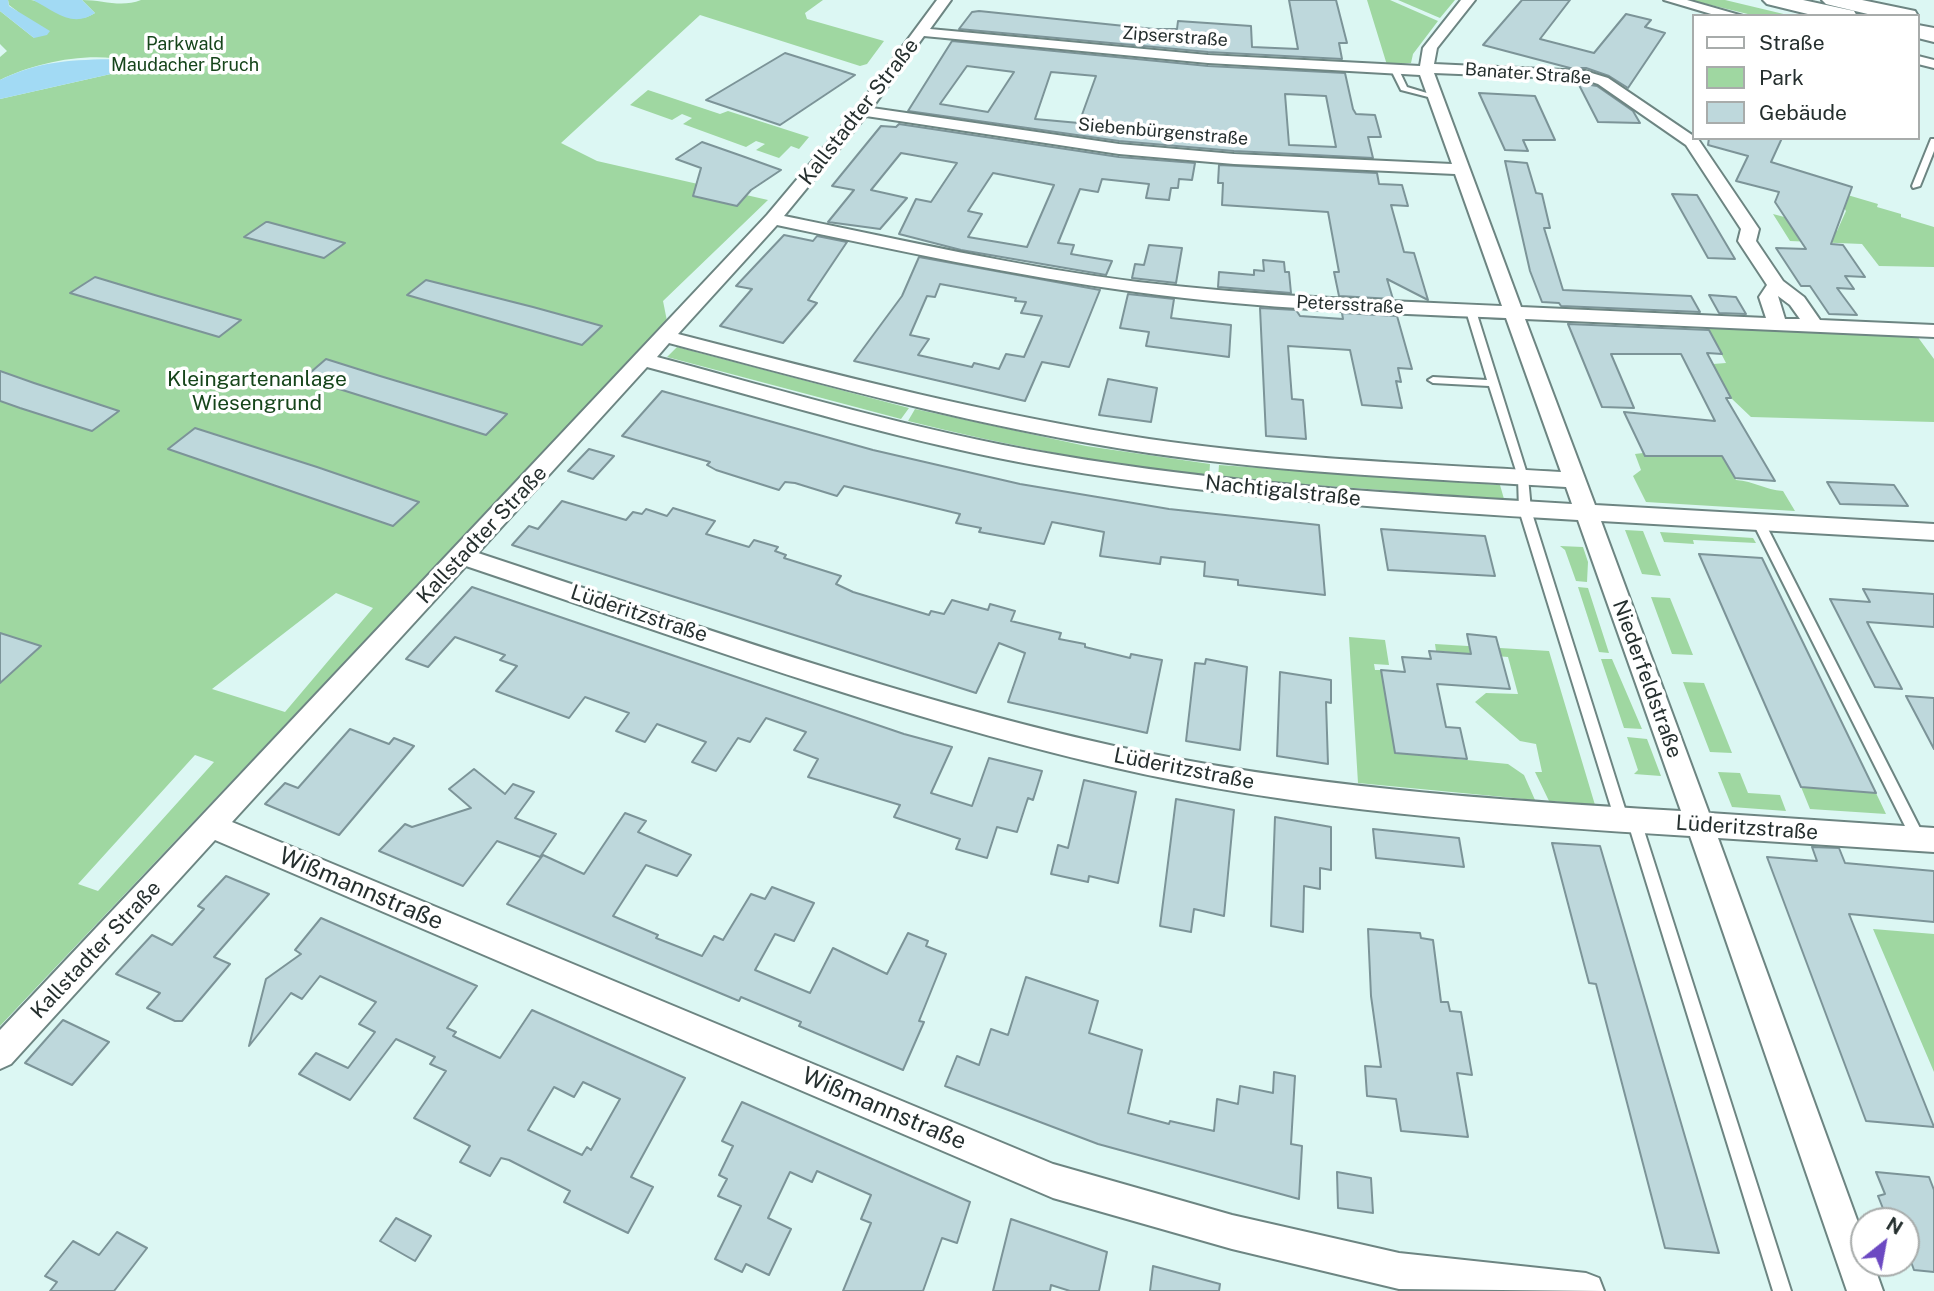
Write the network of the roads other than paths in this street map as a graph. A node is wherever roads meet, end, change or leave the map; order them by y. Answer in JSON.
{"nodes":[{"id":1,"x":944,"y":0,"type":"edge"},
{"id":2,"x":1468,"y":0,"type":"edge"},
{"id":3,"x":1671,"y":0,"type":"edge"},
{"id":4,"x":1774,"y":0,"type":"edge"},
{"id":5,"x":1833,"y":0,"type":"edge"},
{"id":6,"x":1728,"y":14,"type":"edge"},
{"id":7,"x":1837,"y":14,"type":"edge"},
{"id":8,"x":1898,"y":14,"type":"edge"},
{"id":9,"x":921,"y":32,"type":"junction"},
{"id":10,"x":1395,"y":70,"type":"junction"},
{"id":11,"x":1426,"y":70,"type":"junction"},
{"id":12,"x":1436,"y":97,"type":"junction"},
{"id":13,"x":862,"y":111,"type":"junction"},
{"id":14,"x":1934,"y":141,"type":"edge"},
{"id":15,"x":1462,"y":169,"type":"junction"},
{"id":16,"x":1916,"y":186,"type":"dead end"},
{"id":17,"x":773,"y":219,"type":"junction"},
{"id":18,"x":1776,"y":285,"type":"junction"},
{"id":19,"x":1471,"y":311,"type":"junction"},
{"id":20,"x":1515,"y":313,"type":"junction"},
{"id":21,"x":1778,"y":325,"type":"junction"},
{"id":22,"x":1815,"y":327,"type":"junction"},
{"id":23,"x":1934,"y":331,"type":"edge"},
{"id":24,"x":667,"y":337,"type":"junction"},
{"id":25,"x":645,"y":360,"type":"junction"},
{"id":26,"x":1433,"y":380,"type":"dead end"},
{"id":27,"x":1493,"y":383,"type":"junction"},
{"id":28,"x":1523,"y":477,"type":"junction"},
{"id":29,"x":1576,"y":480,"type":"junction"},
{"id":30,"x":1525,"y":510,"type":"junction"},
{"id":31,"x":1586,"y":512,"type":"junction"},
{"id":32,"x":1758,"y":521,"type":"junction"},
{"id":33,"x":1934,"y":531,"type":"edge"},
{"id":34,"x":462,"y":556,"type":"junction"},
{"id":35,"x":1628,"y":820,"type":"junction"},
{"id":36,"x":1700,"y":825,"type":"junction"},
{"id":37,"x":212,"y":826,"type":"junction"},
{"id":38,"x":1926,"y":839,"type":"edge"},
{"id":39,"x":0,"y":1053,"type":"edge"},
{"id":40,"x":1586,"y":1291,"type":"edge"},
{"id":41,"x":1782,"y":1291,"type":"edge"},
{"id":42,"x":1865,"y":1291,"type":"edge"}],
"edges":[{"from":1,"to":9,"type":"street","name":"Kallstadter Straße"},
{"from":2,"to":11,"type":"street"},
{"from":3,"to":6,"type":"street"},
{"from":4,"to":7,"type":"highway"},
{"from":5,"to":8,"type":"highway"},
{"from":9,"to":10,"type":"street","name":"Zipserstraße"},
{"from":9,"to":13,"type":"street","name":"Kallstadter Straße"},
{"from":10,"to":11,"type":"street","name":"Zipserstraße"},
{"from":10,"to":12,"type":"lane"},
{"from":11,"to":12,"type":"street","name":"Niederfeldstraße"},
{"from":11,"to":18,"type":"street","name":"Banater Straße"},
{"from":12,"to":15,"type":"street","name":"Niederfeldstraße"},
{"from":13,"to":15,"type":"street","name":"Siebenbürgenstraße"},
{"from":13,"to":17,"type":"street","name":"Kallstadter Straße"},
{"from":14,"to":16,"type":"lane"},
{"from":15,"to":20,"type":"street","name":"Niederfeldstraße"},
{"from":17,"to":19,"type":"street","name":"Petersstraße"},
{"from":17,"to":24,"type":"street","name":"Kallstadter Straße"},
{"from":18,"to":21,"type":"street"},
{"from":18,"to":22,"type":"street","name":"Banater Straße"},
{"from":19,"to":20,"type":"street","name":"Petersstraße"},
{"from":19,"to":27,"type":"lane"},
{"from":20,"to":21,"type":"street","name":"Petersstraße"},
{"from":20,"to":29,"type":"street","name":"Niederfeldstraße"},
{"from":21,"to":22,"type":"street","name":"Petersstraße"},
{"from":22,"to":23,"type":"street","name":"Petersstraße"},
{"from":24,"to":25,"type":"street","name":"Kallstadter Straße"},
{"from":24,"to":28,"type":"street","name":"Nachtigalstraße"},
{"from":25,"to":30,"type":"street","name":"Nachtigalstraße"},
{"from":25,"to":34,"type":"street","name":"Kallstadter Straße"},
{"from":26,"to":27,"type":"lane"},
{"from":27,"to":28,"type":"lane"},
{"from":28,"to":29,"type":"street","name":"Nachtigalstraße"},
{"from":28,"to":30,"type":"lane"},
{"from":29,"to":31,"type":"street","name":"Niederfeldstraße"},
{"from":30,"to":31,"type":"street","name":"Nachtigalstraße"},
{"from":30,"to":35,"type":"lane"},
{"from":31,"to":32,"type":"street","name":"Nachtigalstraße"},
{"from":31,"to":36,"type":"street","name":"Niederfeldstraße"},
{"from":32,"to":33,"type":"street","name":"Nachtigalstraße"},
{"from":32,"to":38,"type":"lane"},
{"from":34,"to":35,"type":"street","name":"Lüderitzstraße"},
{"from":34,"to":37,"type":"street","name":"Kallstadter Straße"},
{"from":35,"to":36,"type":"street","name":"Lüderitzstraße"},
{"from":35,"to":41,"type":"lane"},
{"from":36,"to":38,"type":"street","name":"Lüderitzstraße"},
{"from":36,"to":42,"type":"street","name":"Niederfeldstraße"},
{"from":37,"to":39,"type":"street","name":"Kallstadter Straße"},
{"from":37,"to":40,"type":"street","name":"Wißmannstraße"}]}
